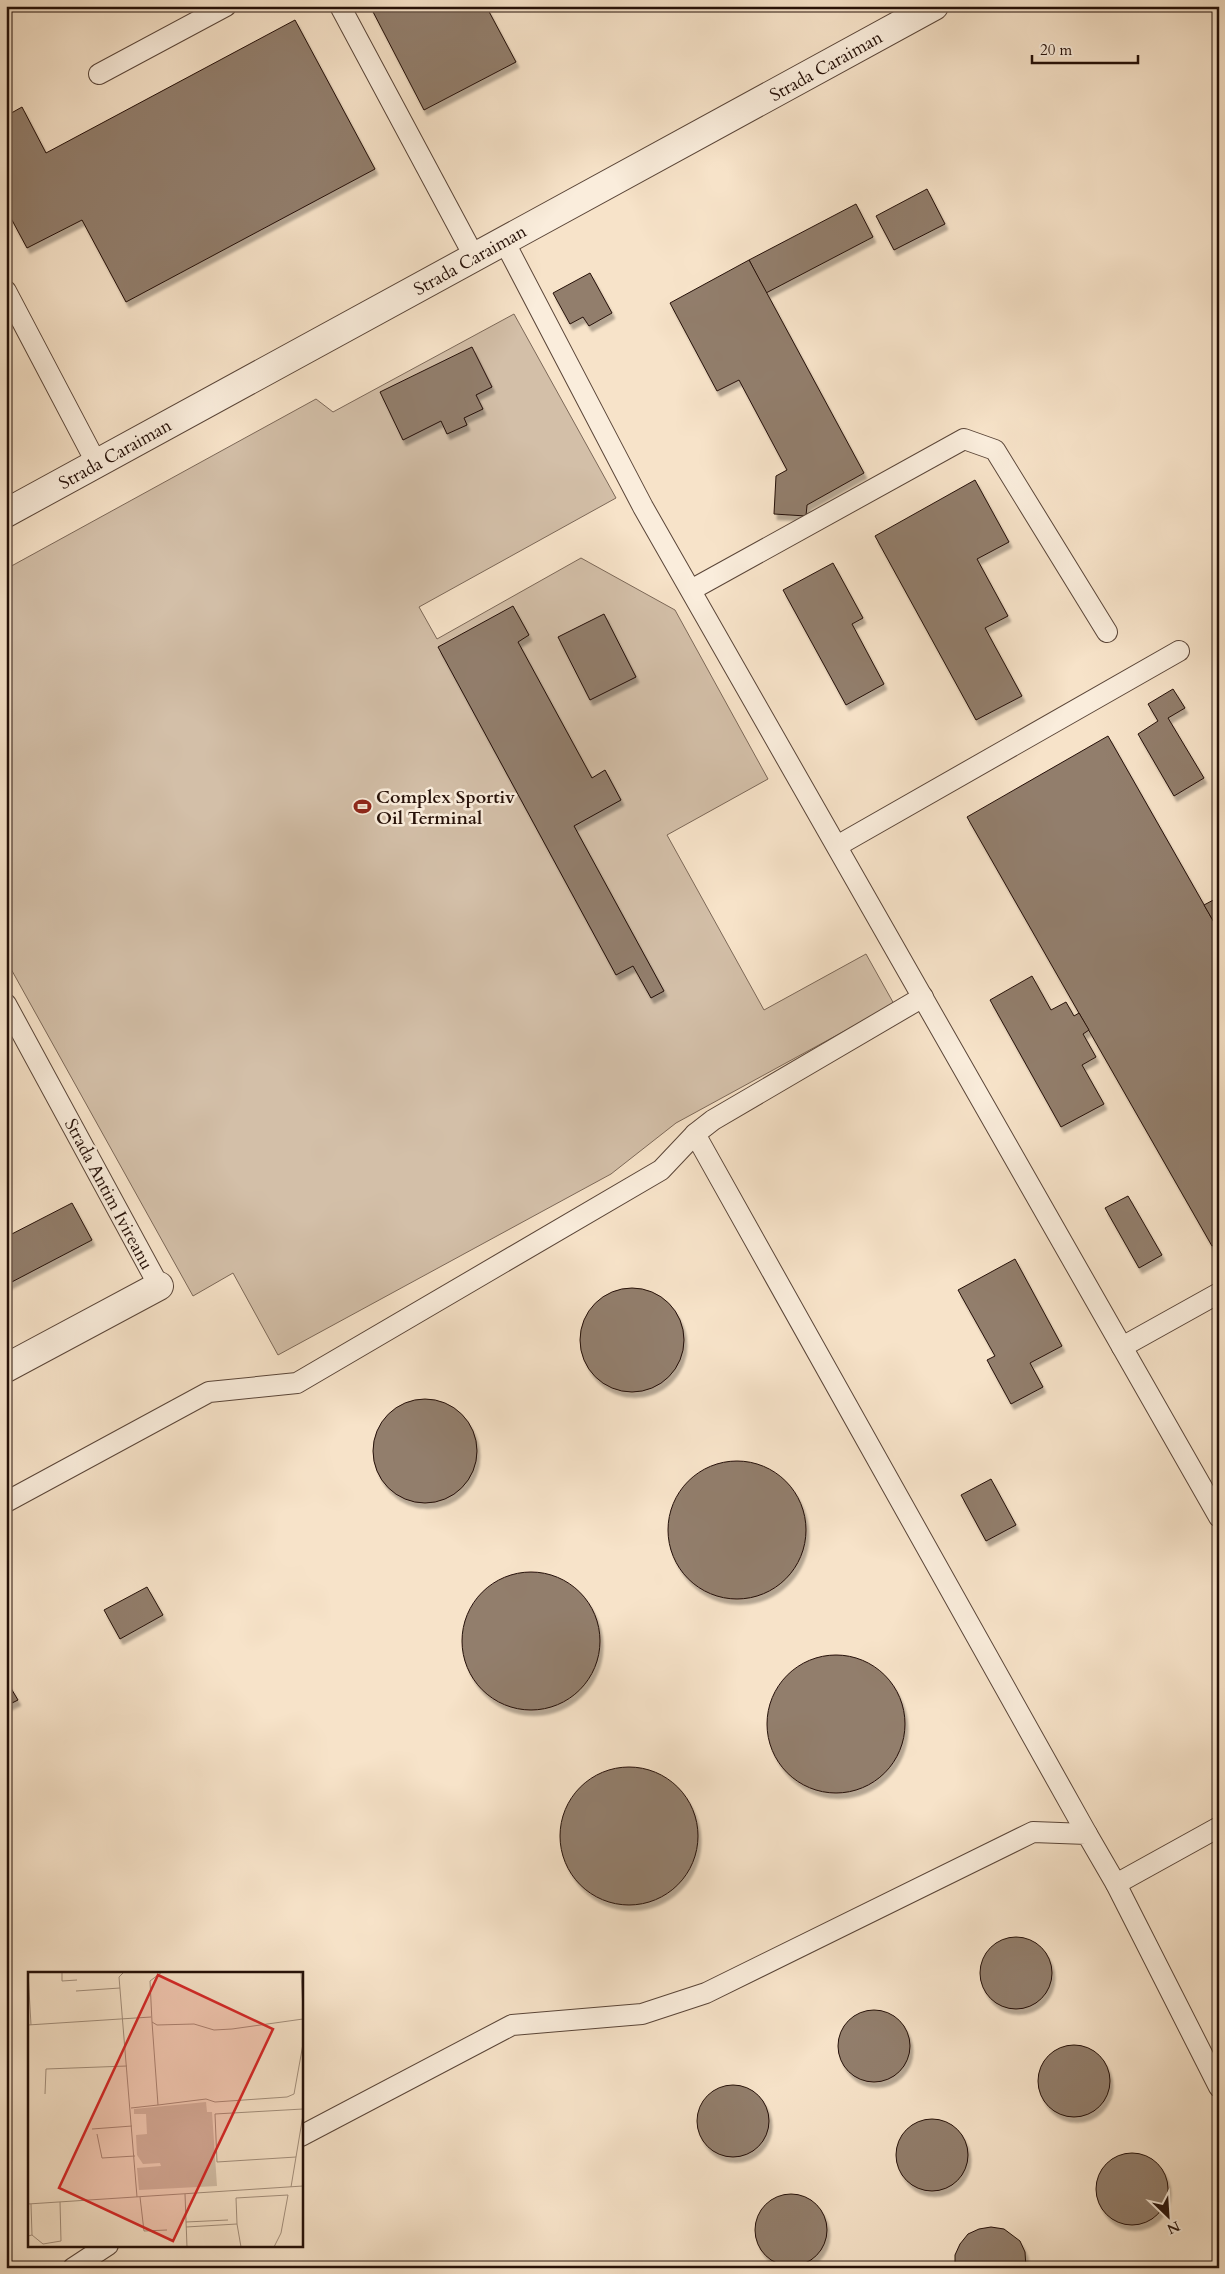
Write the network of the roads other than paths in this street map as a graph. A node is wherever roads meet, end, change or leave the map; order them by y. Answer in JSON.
{"nodes":[{"id":1,"x":226,"y":6,"type":"edge"},
{"id":2,"x":340,"y":6,"type":"edge"},
{"id":3,"x":934,"y":6,"type":"edge"},
{"id":4,"x":99,"y":74,"type":"dead end"},
{"id":5,"x":504,"y":241,"type":"junction"},
{"id":6,"x":475,"y":258,"type":"junction"},
{"id":7,"x":6,"y":291,"type":"edge"},
{"id":8,"x":97,"y":464,"type":"junction"},
{"id":9,"x":6,"y":513,"type":"edge"},
{"id":10,"x":691,"y":590,"type":"junction"},
{"id":11,"x":1107,"y":632,"type":"dead end"},
{"id":12,"x":1179,"y":651,"type":"dead end"},
{"id":13,"x":837,"y":846,"type":"junction"},
{"id":14,"x":923,"y":997,"type":"junction"},
{"id":15,"x":6,"y":1004,"type":"edge"},
{"id":16,"x":695,"y":1134,"type":"junction"},
{"id":17,"x":159,"y":1286,"type":"joint"},
{"id":18,"x":1219,"y":1293,"type":"edge"},
{"id":19,"x":1122,"y":1347,"type":"junction"},
{"id":20,"x":6,"y":1368,"type":"edge"},
{"id":21,"x":6,"y":1502,"type":"edge"},
{"id":22,"x":1219,"y":1517,"type":"edge"},
{"id":23,"x":1219,"y":1827,"type":"edge"},
{"id":24,"x":1087,"y":1834,"type":"junction"},
{"id":25,"x":1116,"y":1884,"type":"junction"},
{"id":26,"x":1219,"y":2087,"type":"edge"},
{"id":27,"x":302,"y":2135,"type":"edge"},
{"id":28,"x":106,"y":2246,"type":"edge"},
{"id":29,"x":73,"y":2268,"type":"edge"}],
"edges":[{"from":1,"to":4,"type":"lane"},
{"from":2,"to":6,"type":"lane"},
{"from":3,"to":5,"type":"street","name":"Strada Caraiman"},
{"from":5,"to":6,"type":"street","name":"Strada Caraiman"},
{"from":5,"to":10,"type":"lane"},
{"from":6,"to":8,"type":"street","name":"Strada Caraiman"},
{"from":7,"to":8,"type":"lane"},
{"from":8,"to":9,"type":"street","name":"Strada Caraiman"},
{"from":10,"to":11,"type":"lane"},
{"from":10,"to":13,"type":"lane"},
{"from":12,"to":13,"type":"lane"},
{"from":13,"to":14,"type":"lane"},
{"from":14,"to":16,"type":"lane"},
{"from":14,"to":19,"type":"lane"},
{"from":15,"to":17,"type":"lane","name":"Strada Antim Ivireanu"},
{"from":16,"to":21,"type":"lane"},
{"from":16,"to":24,"type":"lane"},
{"from":17,"to":20,"type":"street","name":"Strada Antim Ivireanu"},
{"from":18,"to":19,"type":"lane"},
{"from":19,"to":22,"type":"lane"},
{"from":23,"to":25,"type":"lane"},
{"from":24,"to":25,"type":"lane"},
{"from":24,"to":27,"type":"lane"},
{"from":25,"to":26,"type":"lane"},
{"from":28,"to":29,"type":"lane"}]}
